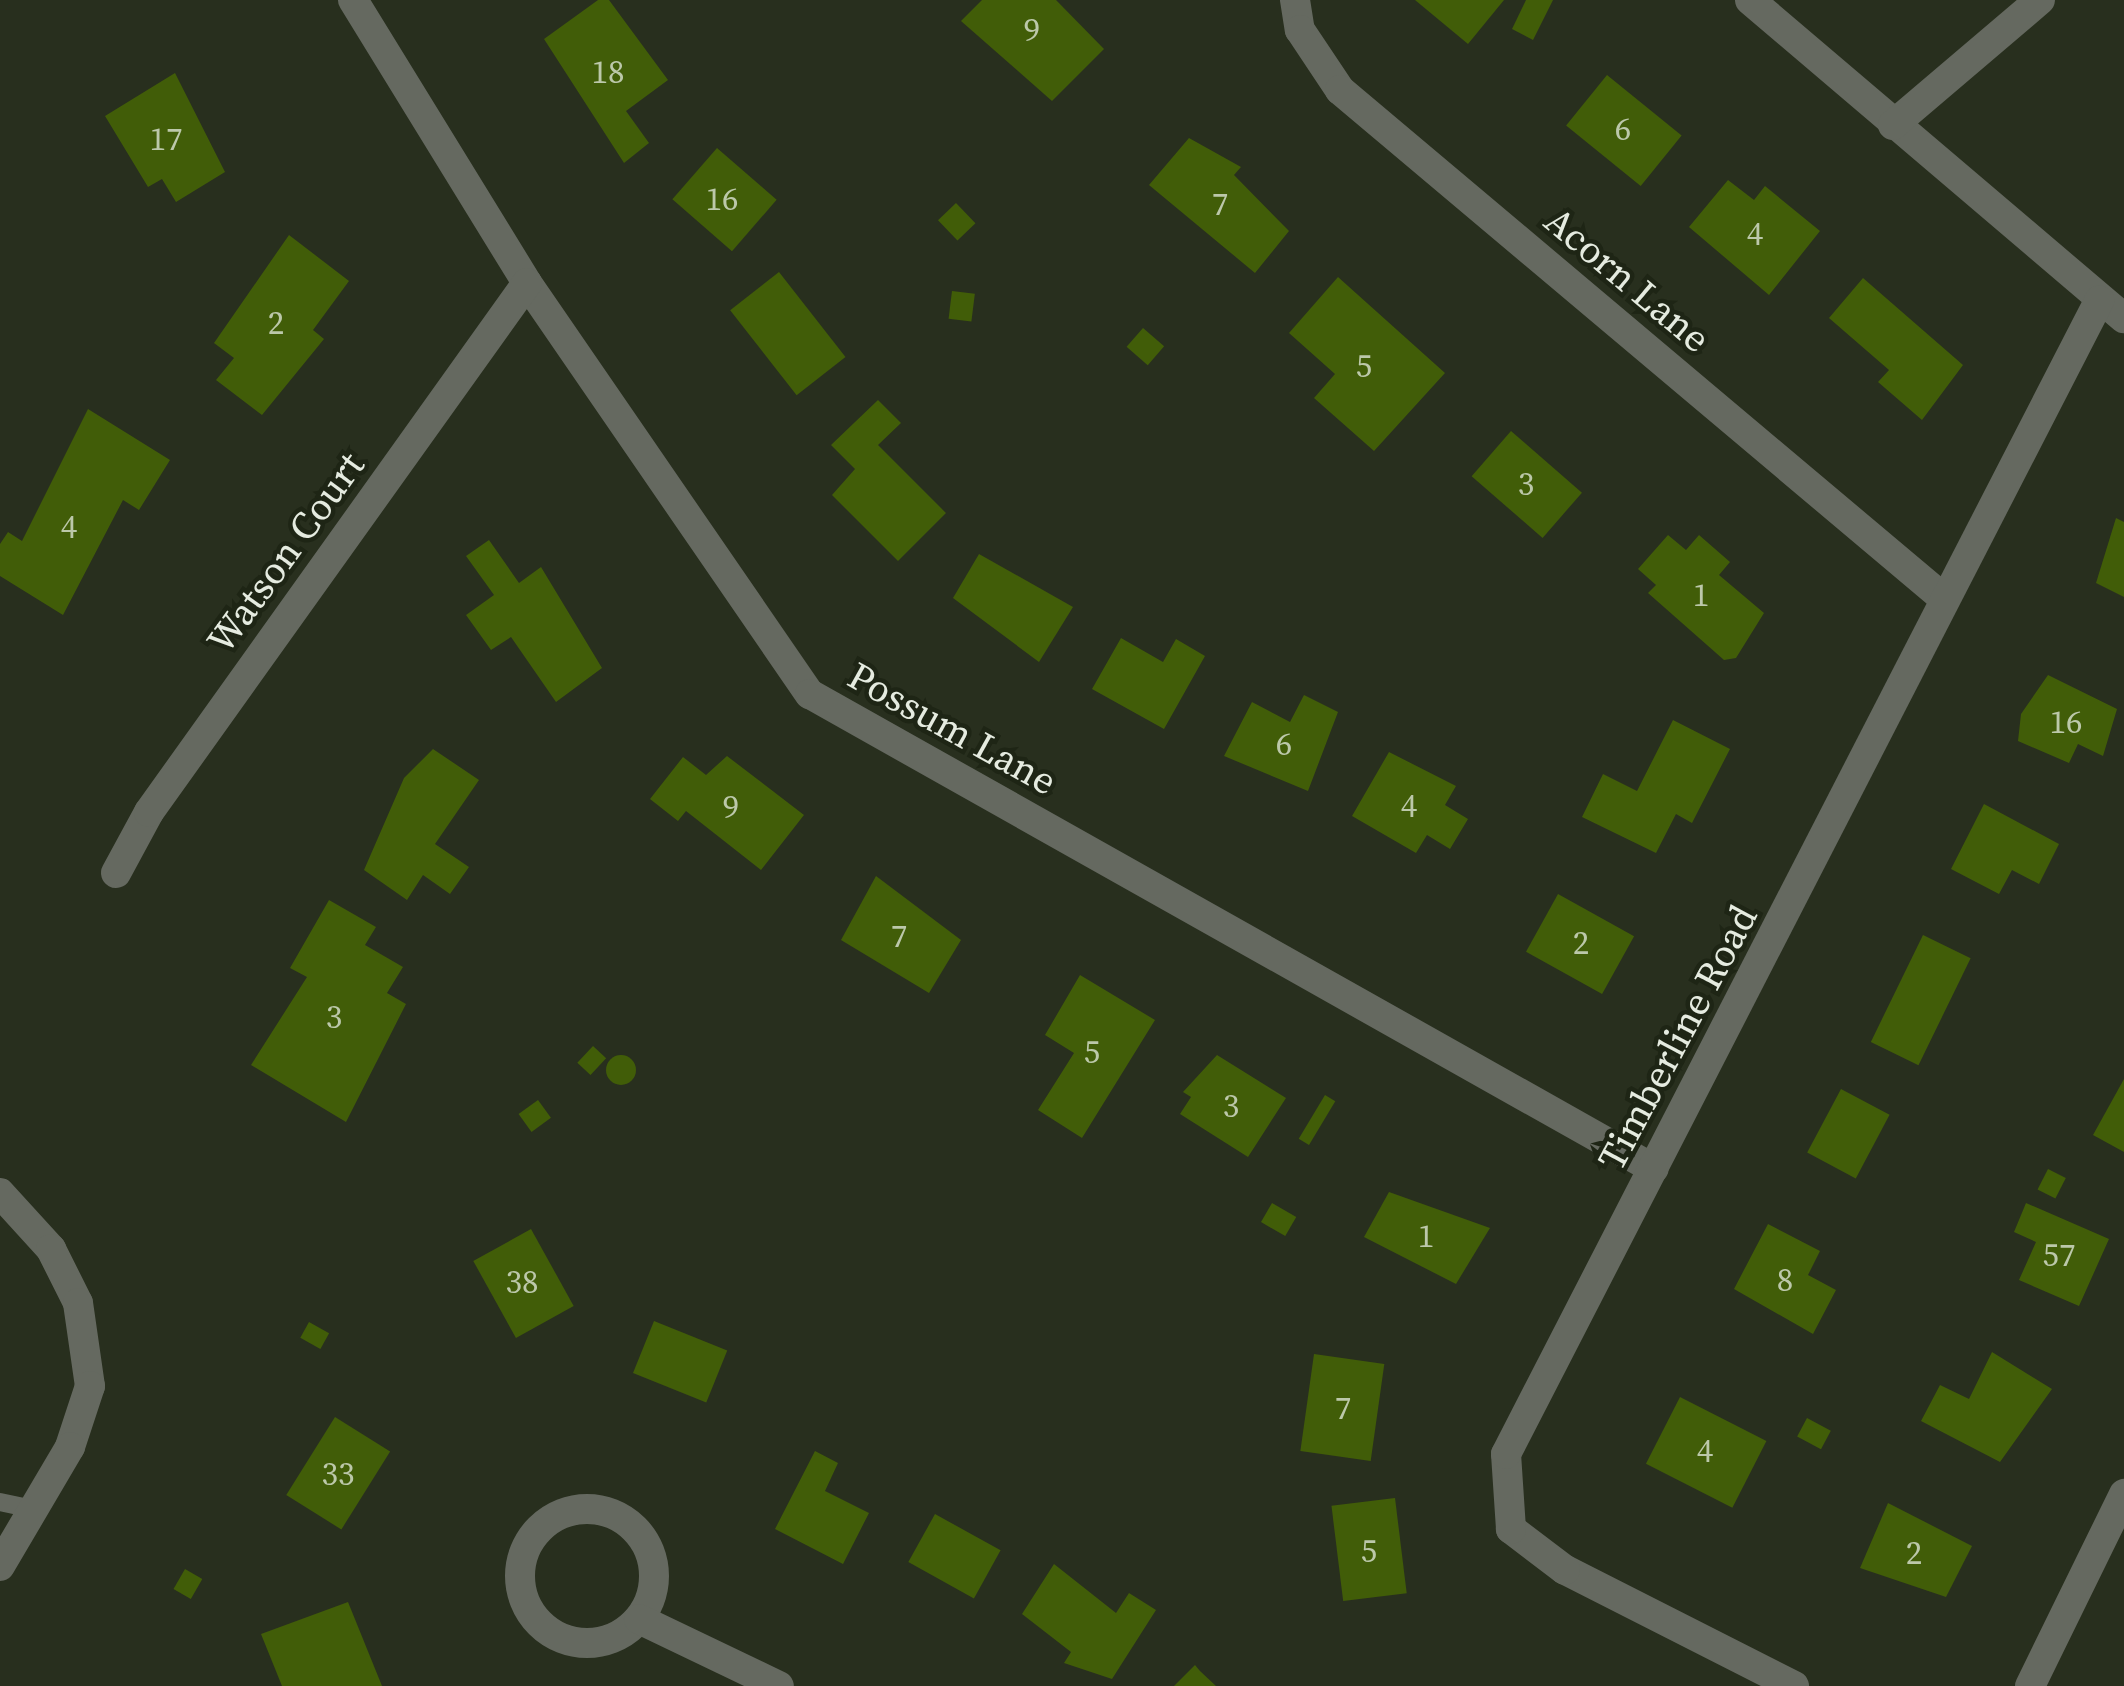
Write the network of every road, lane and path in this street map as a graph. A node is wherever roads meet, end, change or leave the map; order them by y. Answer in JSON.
{"nodes":[{"id":1,"x":353,"y":0,"type":"edge"},
{"id":2,"x":1295,"y":0,"type":"edge"},
{"id":3,"x":1750,"y":0,"type":"edge"},
{"id":4,"x":2041,"y":0,"type":"edge"},
{"id":5,"x":1893,"y":125,"type":"junction"},
{"id":6,"x":527,"y":283,"type":"junction"},
{"id":7,"x":2112,"y":309,"type":"edge"},
{"id":8,"x":1941,"y":596,"type":"junction"},
{"id":9,"x":116,"y":873,"type":"dead end"},
{"id":10,"x":1654,"y":1169,"type":"junction"},
{"id":11,"x":0,"y":1192,"type":"edge"},
{"id":12,"x":2124,"y":1494,"type":"edge"},
{"id":13,"x":0,"y":1502,"type":"edge"},
{"id":14,"x":38,"y":1510,"type":"junction"},
{"id":15,"x":0,"y":1566,"type":"edge"},
{"id":16,"x":639,"y":1619,"type":"junction"},
{"id":17,"x":779,"y":1686,"type":"edge"},
{"id":18,"x":1794,"y":1686,"type":"edge"},
{"id":19,"x":2030,"y":1686,"type":"edge"}],
"edges":[{"from":1,"to":6,"type":"street","name":"Possum Lane"},
{"from":2,"to":8,"type":"street","name":"Acorn Lane"},
{"from":3,"to":5,"type":"street"},
{"from":4,"to":5,"type":"street"},
{"from":5,"to":7,"type":"street"},
{"from":6,"to":9,"type":"street","name":"Watson Court"},
{"from":6,"to":10,"type":"street","name":"Possum Lane"},
{"from":7,"to":8,"type":"street","name":"Timberline Road"},
{"from":8,"to":10,"type":"street","name":"Timberline Road"},
{"from":10,"to":18,"type":"street","name":"Timberline Road"},
{"from":11,"to":14,"type":"street"},
{"from":12,"to":19,"type":"street"},
{"from":13,"to":14,"type":"lane"},
{"from":14,"to":15,"type":"street"},
{"from":16,"to":16,"type":"street"},
{"from":16,"to":17,"type":"street"}]}
